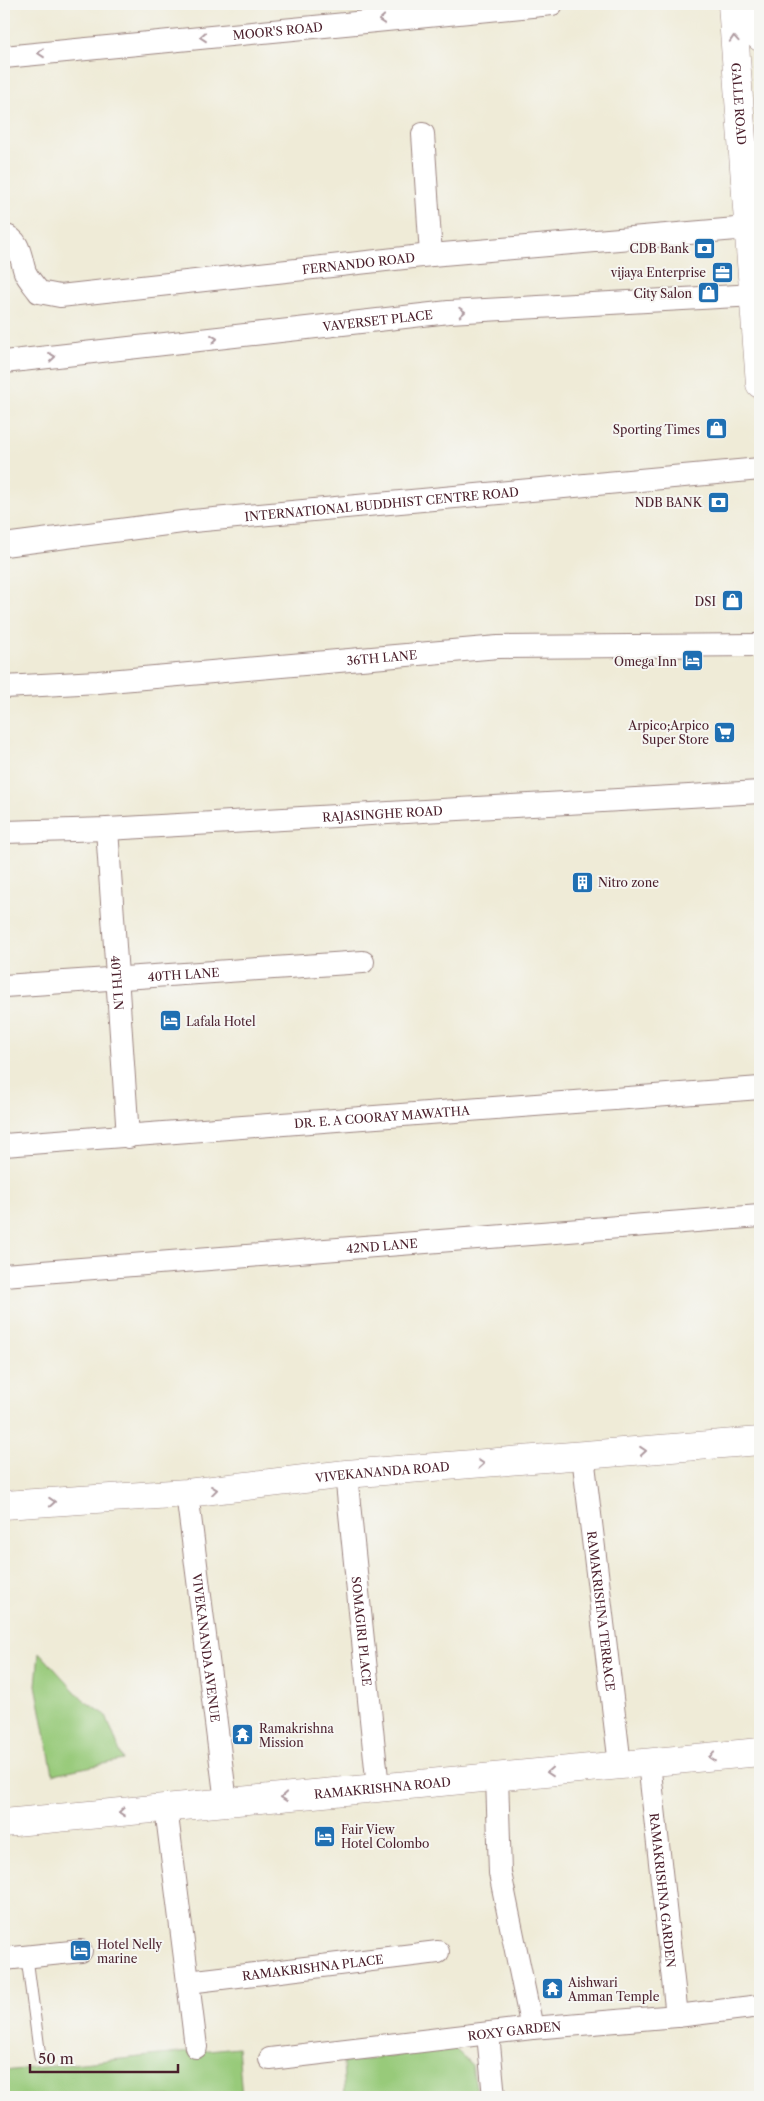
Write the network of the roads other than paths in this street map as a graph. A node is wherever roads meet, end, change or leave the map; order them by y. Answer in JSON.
{"nodes":[{"id":1,"x":552,"y":4,"type":"edge"},
{"id":2,"x":732,"y":4,"type":"edge"},
{"id":3,"x":757,"y":4,"type":"edge"},
{"id":4,"x":760,"y":37,"type":"edge"},
{"id":5,"x":4,"y":56,"type":"edge"},
{"id":6,"x":423,"y":134,"type":"dead end"},
{"id":7,"x":752,"y":162,"type":"edge"},
{"id":8,"x":748,"y":228,"type":"junction"},
{"id":9,"x":4,"y":235,"type":"edge"},
{"id":10,"x":431,"y":255,"type":"junction"},
{"id":11,"x":755,"y":295,"type":"junction"},
{"id":12,"x":4,"y":362,"type":"edge"},
{"id":13,"x":760,"y":384,"type":"edge"},
{"id":14,"x":760,"y":469,"type":"edge"},
{"id":15,"x":4,"y":545,"type":"edge"},
{"id":16,"x":760,"y":645,"type":"edge"},
{"id":17,"x":4,"y":687,"type":"edge"},
{"id":18,"x":760,"y":792,"type":"edge"},
{"id":19,"x":108,"y":829,"type":"junction"},
{"id":20,"x":4,"y":832,"type":"edge"},
{"id":21,"x":363,"y":962,"type":"dead end"},
{"id":22,"x":118,"y":980,"type":"junction"},
{"id":23,"x":4,"y":986,"type":"edge"},
{"id":24,"x":760,"y":1088,"type":"edge"},
{"id":25,"x":128,"y":1137,"type":"junction"},
{"id":26,"x":4,"y":1145,"type":"edge"},
{"id":27,"x":760,"y":1216,"type":"edge"},
{"id":28,"x":4,"y":1275,"type":"edge"},
{"id":29,"x":760,"y":1441,"type":"edge"},
{"id":30,"x":583,"y":1456,"type":"junction"},
{"id":31,"x":346,"y":1474,"type":"junction"},
{"id":32,"x":187,"y":1493,"type":"junction"},
{"id":33,"x":4,"y":1505,"type":"edge"},
{"id":34,"x":760,"y":1752,"type":"edge"},
{"id":35,"x":649,"y":1763,"type":"junction"},
{"id":36,"x":620,"y":1765,"type":"junction"},
{"id":37,"x":496,"y":1777,"type":"junction"},
{"id":38,"x":378,"y":1788,"type":"junction"},
{"id":39,"x":226,"y":1802,"type":"junction"},
{"id":40,"x":166,"y":1808,"type":"junction"},
{"id":41,"x":4,"y":1823,"type":"edge"},
{"id":42,"x":81,"y":1951,"type":"dead end"},
{"id":43,"x":438,"y":1952,"type":"dead end"},
{"id":44,"x":27,"y":1958,"type":"junction"},
{"id":45,"x":4,"y":1960,"type":"edge"},
{"id":46,"x":188,"y":1982,"type":"junction"},
{"id":47,"x":760,"y":2006,"type":"edge"},
{"id":48,"x":677,"y":2016,"type":"junction"},
{"id":49,"x":532,"y":2028,"type":"junction"},
{"id":50,"x":488,"y":2034,"type":"junction"},
{"id":51,"x":196,"y":2046,"type":"dead end"},
{"id":52,"x":40,"y":2057,"type":"dead end"},
{"id":53,"x":270,"y":2059,"type":"dead end"},
{"id":54,"x":494,"y":2097,"type":"edge"}],
"edges":[{"from":1,"to":5,"type":"street","name":"MOOR'S ROAD","one_way":true},
{"from":7,"to":2,"type":"main road","name":"GALLE ROAD","one_way":true},
{"from":3,"to":4,"type":"main road"},
{"from":6,"to":10,"type":"street"},
{"from":7,"to":8,"type":"main road","name":"GALLE ROAD"},
{"from":8,"to":10,"type":"street","name":"FERNANDO ROAD"},
{"from":8,"to":11,"type":"main road","name":"GALLE ROAD"},
{"from":9,"to":10,"type":"street","name":"FERNANDO ROAD"},
{"from":12,"to":11,"type":"street","name":"VAVERSET PLACE","one_way":true},
{"from":11,"to":13,"type":"main road","name":"GALLE ROAD"},
{"from":14,"to":15,"type":"street","name":"INTERNATIONAL BUDDHIST CENTRE ROAD"},
{"from":16,"to":17,"type":"street","name":"36TH LANE"},
{"from":18,"to":19,"type":"street","name":"RAJASINGHE ROAD"},
{"from":19,"to":20,"type":"street","name":"RAJASINGHE ROAD"},
{"from":19,"to":22,"type":"street","name":"40TH LN"},
{"from":21,"to":22,"type":"street","name":"40TH LANE"},
{"from":22,"to":23,"type":"street","name":"40TH LANE"},
{"from":22,"to":25,"type":"street","name":"40TH LN"},
{"from":24,"to":25,"type":"street","name":"DR. E. A COORAY MAWATHA"},
{"from":25,"to":26,"type":"street","name":"DR. E. A COORAY MAWATHA"},
{"from":27,"to":28,"type":"street","name":"42ND LANE"},
{"from":30,"to":29,"type":"main road","name":"VIVEKANANDA ROAD","one_way":true},
{"from":31,"to":30,"type":"main road","name":"VIVEKANANDA ROAD","one_way":true},
{"from":30,"to":36,"type":"street","name":"RAMAKRISHNA TERRACE"},
{"from":32,"to":31,"type":"main road","name":"VIVEKANANDA ROAD","one_way":true},
{"from":31,"to":38,"type":"street","name":"SOMAGIRI PLACE"},
{"from":33,"to":32,"type":"main road","name":"VIVEKANANDA ROAD","one_way":true},
{"from":32,"to":39,"type":"street","name":"VIVEKANANDA AVENUE"},
{"from":34,"to":35,"type":"main road","name":"RAMAKRISHNA ROAD","one_way":true},
{"from":35,"to":36,"type":"main road","name":"RAMAKRISHNA ROAD"},
{"from":35,"to":48,"type":"street","name":"RAMAKRISHNA GARDEN"},
{"from":36,"to":37,"type":"main road","name":"RAMAKRISHNA ROAD","one_way":true},
{"from":37,"to":38,"type":"main road","name":"RAMAKRISHNA ROAD"},
{"from":37,"to":49,"type":"street"},
{"from":38,"to":39,"type":"main road","name":"RAMAKRISHNA ROAD","one_way":true},
{"from":39,"to":40,"type":"main road","name":"RAMAKRISHNA ROAD"},
{"from":40,"to":41,"type":"main road","name":"RAMAKRISHNA ROAD","one_way":true},
{"from":40,"to":46,"type":"street"},
{"from":42,"to":44,"type":"street"},
{"from":43,"to":46,"type":"street","name":"RAMAKRISHNA PLACE"},
{"from":44,"to":45,"type":"street"},
{"from":44,"to":52,"type":"lane"},
{"from":46,"to":51,"type":"street"},
{"from":47,"to":48,"type":"street","name":"ROXY GARDEN"},
{"from":48,"to":49,"type":"street","name":"ROXY GARDEN"},
{"from":49,"to":50,"type":"street","name":"ROXY GARDEN"},
{"from":50,"to":53,"type":"street","name":"ROXY GARDEN"},
{"from":50,"to":54,"type":"street"}]}
